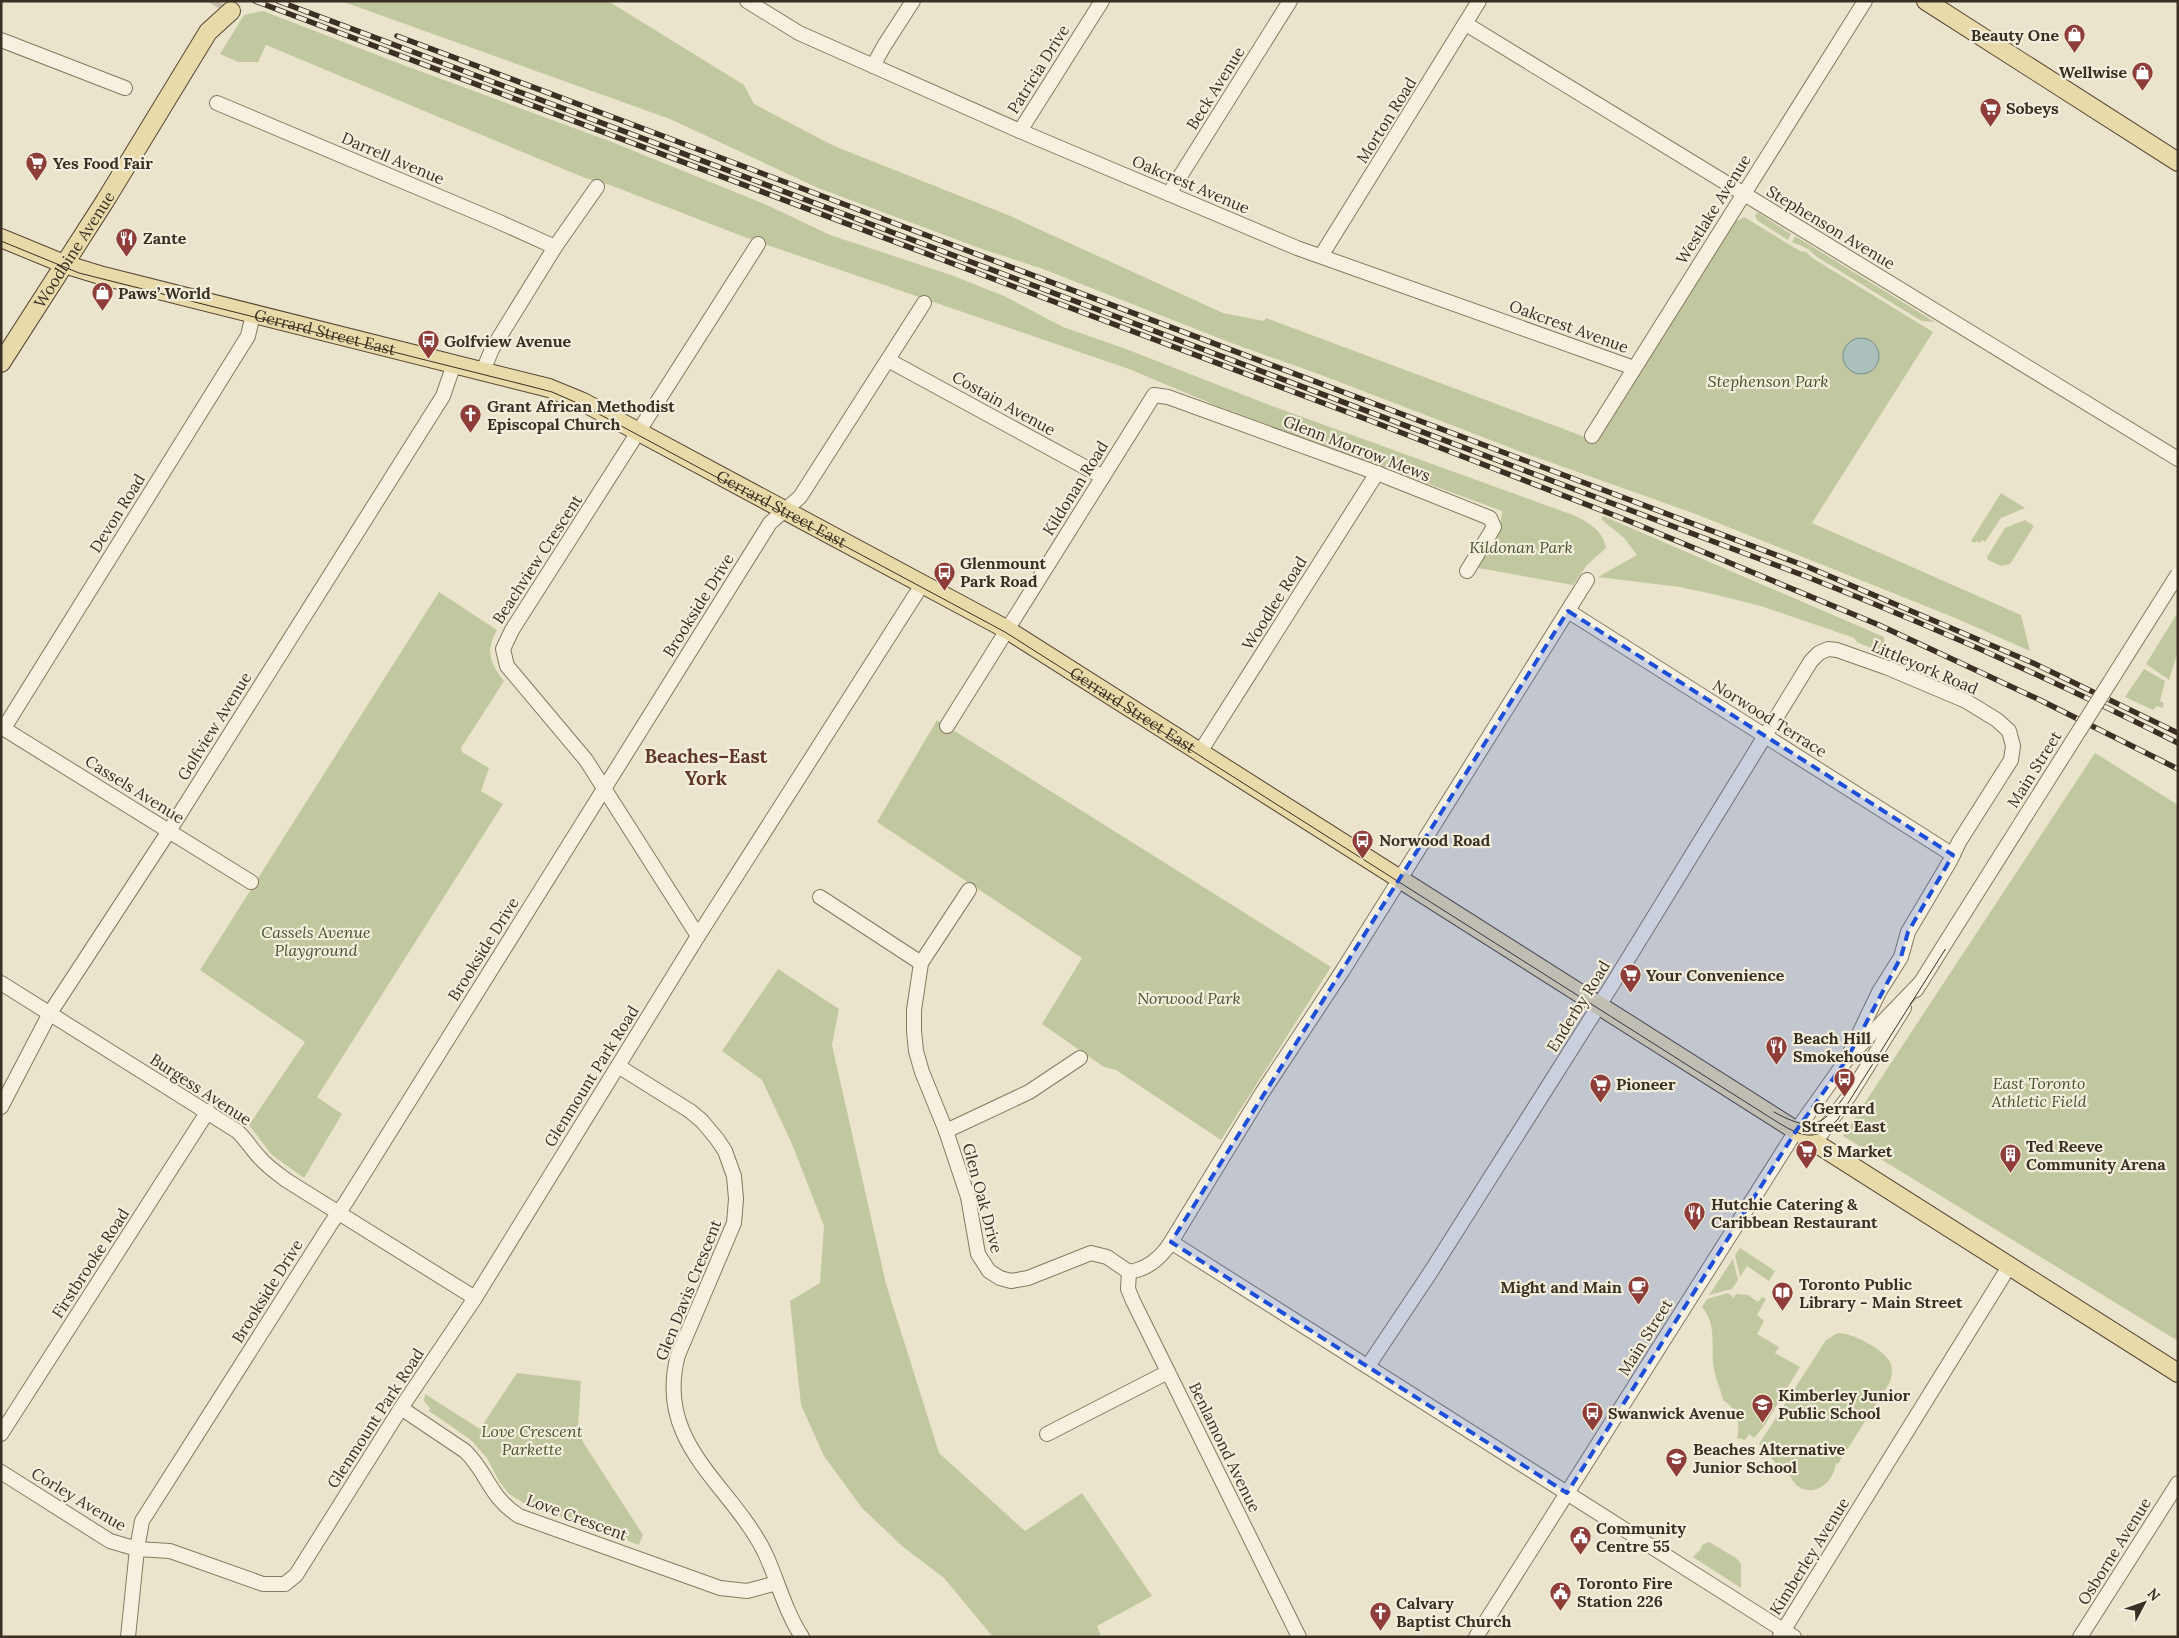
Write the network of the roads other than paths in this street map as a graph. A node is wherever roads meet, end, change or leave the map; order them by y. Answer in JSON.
{"nodes":[{"id":1,"x":747,"y":1,"type":"edge"},
{"id":2,"x":913,"y":1,"type":"edge"},
{"id":3,"x":1102,"y":1,"type":"edge"},
{"id":4,"x":1290,"y":1,"type":"edge"},
{"id":5,"x":1479,"y":1,"type":"edge"},
{"id":6,"x":1864,"y":1,"type":"edge"},
{"id":7,"x":1926,"y":1,"type":"edge"},
{"id":8,"x":223,"y":9,"type":"dead end"},
{"id":9,"x":1466,"y":24,"type":"junction"},
{"id":10,"x":1,"y":40,"type":"edge"},
{"id":11,"x":873,"y":66,"type":"junction"},
{"id":12,"x":125,"y":88,"type":"dead end"},
{"id":13,"x":216,"y":102,"type":"dead end"},
{"id":14,"x":1020,"y":131,"type":"junction"},
{"id":15,"x":2178,"y":162,"type":"edge"},
{"id":16,"x":597,"y":187,"type":"dead end"},
{"id":17,"x":1743,"y":193,"type":"junction"},
{"id":18,"x":1169,"y":194,"type":"junction"},
{"id":19,"x":1,"y":238,"type":"edge"},
{"id":20,"x":758,"y":244,"type":"dead end"},
{"id":21,"x":555,"y":247,"type":"junction"},
{"id":22,"x":1321,"y":256,"type":"junction"},
{"id":23,"x":64,"y":264,"type":"junction"},
{"id":24,"x":924,"y":303,"type":"dead end"},
{"id":25,"x":253,"y":314,"type":"junction"},
{"id":26,"x":888,"y":360,"type":"junction"},
{"id":27,"x":1,"y":363,"type":"edge"},
{"id":28,"x":454,"y":364,"type":"junction"},
{"id":29,"x":1634,"y":368,"type":"junction"},
{"id":30,"x":483,"y":371,"type":"junction"},
{"id":31,"x":1154,"y":395,"type":"joint"},
{"id":32,"x":639,"y":431,"type":"junction"},
{"id":33,"x":1592,"y":436,"type":"dead end"},
{"id":34,"x":2178,"y":460,"type":"edge"},
{"id":35,"x":1377,"y":473,"type":"junction"},
{"id":36,"x":1102,"y":478,"type":"junction"},
{"id":37,"x":786,"y":510,"type":"junction"},
{"id":38,"x":1467,"y":571,"type":"dead end"},
{"id":39,"x":2178,"y":574,"type":"edge"},
{"id":40,"x":1587,"y":580,"type":"dead end"},
{"id":41,"x":923,"y":583,"type":"junction"},
{"id":42,"x":1568,"y":611,"type":"junction"},
{"id":43,"x":1006,"y":629,"type":"junction"},
{"id":44,"x":1811,"y":661,"type":"joint"},
{"id":45,"x":947,"y":726,"type":"dead end"},
{"id":46,"x":3,"y":727,"type":"edge"},
{"id":47,"x":1764,"y":734,"type":"junction"},
{"id":48,"x":2013,"y":746,"type":"joint"},
{"id":49,"x":1200,"y":752,"type":"junction"},
{"id":50,"x":603,"y":789,"type":"junction"},
{"id":51,"x":169,"y":831,"type":"junction"},
{"id":52,"x":1953,"y":855,"type":"junction"},
{"id":53,"x":1400,"y":879,"type":"junction"},
{"id":54,"x":251,"y":882,"type":"dead end"},
{"id":55,"x":969,"y":890,"type":"dead end"},
{"id":56,"x":820,"y":897,"type":"dead end"},
{"id":57,"x":698,"y":936,"type":"junction"},
{"id":58,"x":921,"y":963,"type":"junction"},
{"id":59,"x":1921,"y":982,"type":"junction"},
{"id":60,"x":1,"y":983,"type":"edge"},
{"id":61,"x":1599,"y":1005,"type":"junction"},
{"id":62,"x":50,"y":1013,"type":"junction"},
{"id":63,"x":1080,"y":1058,"type":"dead end"},
{"id":64,"x":1847,"y":1059,"type":"junction"},
{"id":65,"x":618,"y":1066,"type":"junction"},
{"id":66,"x":1,"y":1108,"type":"edge"},
{"id":67,"x":208,"y":1111,"type":"junction"},
{"id":68,"x":946,"y":1131,"type":"junction"},
{"id":69,"x":1796,"y":1131,"type":"junction"},
{"id":70,"x":1815,"y":1142,"type":"junction"},
{"id":71,"x":339,"y":1213,"type":"junction"},
{"id":72,"x":1171,"y":1242,"type":"junction"},
{"id":73,"x":2010,"y":1265,"type":"junction"},
{"id":74,"x":1129,"y":1272,"type":"junction"},
{"id":75,"x":475,"y":1298,"type":"junction"},
{"id":76,"x":1368,"y":1366,"type":"junction"},
{"id":77,"x":1168,"y":1372,"type":"junction"},
{"id":78,"x":2178,"y":1373,"type":"edge"},
{"id":79,"x":402,"y":1408,"type":"junction"},
{"id":80,"x":1,"y":1434,"type":"edge"},
{"id":81,"x":1047,"y":1434,"type":"dead end"},
{"id":82,"x":1,"y":1472,"type":"edge"},
{"id":83,"x":2178,"y":1483,"type":"edge"},
{"id":84,"x":1567,"y":1493,"type":"junction"},
{"id":85,"x":137,"y":1549,"type":"junction"},
{"id":86,"x":776,"y":1583,"type":"junction"},
{"id":87,"x":285,"y":1584,"type":"joint"},
{"id":88,"x":1786,"y":1634,"type":"edge"},
{"id":89,"x":128,"y":1637,"type":"edge"},
{"id":90,"x":802,"y":1637,"type":"edge"},
{"id":91,"x":1299,"y":1637,"type":"edge"},
{"id":92,"x":1476,"y":1637,"type":"edge"},
{"id":93,"x":2080,"y":1637,"type":"edge"}],
"edges":[{"from":1,"to":11,"type":"street","name":"Oakcrest Avenue"},
{"from":2,"to":11,"type":"street"},
{"from":3,"to":14,"type":"street","name":"Patricia Drive"},
{"from":4,"to":18,"type":"street","name":"Beck Avenue"},
{"from":5,"to":9,"type":"street","name":"Morton Road"},
{"from":6,"to":17,"type":"street","name":"Westlake Avenue"},
{"from":7,"to":15,"type":"main road"},
{"from":8,"to":23,"type":"main road","name":"Woodbine Avenue"},
{"from":9,"to":17,"type":"street","name":"Stephenson Avenue"},
{"from":9,"to":22,"type":"street","name":"Morton Road"},
{"from":10,"to":12,"type":"street"},
{"from":11,"to":14,"type":"street","name":"Oakcrest Avenue"},
{"from":13,"to":21,"type":"street","name":"Darrell Avenue"},
{"from":14,"to":18,"type":"street","name":"Oakcrest Avenue"},
{"from":16,"to":21,"type":"street"},
{"from":17,"to":29,"type":"street","name":"Westlake Avenue"},
{"from":17,"to":34,"type":"street","name":"Stephenson Avenue"},
{"from":18,"to":22,"type":"street","name":"Oakcrest Avenue"},
{"from":19,"to":23,"type":"main road","name":"Gerrard Street East"},
{"from":20,"to":32,"type":"street","name":"Beachview Crescent"},
{"from":21,"to":30,"type":"street"},
{"from":22,"to":29,"type":"street","name":"Oakcrest Avenue"},
{"from":23,"to":25,"type":"main road","name":"Gerrard Street East"},
{"from":23,"to":27,"type":"main road","name":"Woodbine Avenue"},
{"from":24,"to":26,"type":"street","name":"Brookside Drive"},
{"from":25,"to":28,"type":"main road","name":"Gerrard Street East"},
{"from":25,"to":46,"type":"street","name":"Devon Road"},
{"from":26,"to":36,"type":"street","name":"Costain Avenue"},
{"from":26,"to":37,"type":"street","name":"Brookside Drive"},
{"from":28,"to":30,"type":"main road","name":"Gerrard Street East"},
{"from":28,"to":51,"type":"street","name":"Golfview Avenue"},
{"from":29,"to":33,"type":"street","name":"Westlake Avenue"},
{"from":30,"to":32,"type":"main road","name":"Gerrard Street East"},
{"from":31,"to":35,"type":"street","name":"Glenn Morrow Mews"},
{"from":31,"to":36,"type":"street","name":"Kildonan Road"},
{"from":32,"to":37,"type":"main road","name":"Gerrard Street East"},
{"from":32,"to":50,"type":"street","name":"Beachview Crescent"},
{"from":35,"to":38,"type":"street","name":"Glenn Morrow Mews"},
{"from":35,"to":49,"type":"street","name":"Woodlee Road"},
{"from":36,"to":43,"type":"street","name":"Kildonan Road"},
{"from":37,"to":41,"type":"main road","name":"Gerrard Street East"},
{"from":37,"to":50,"type":"street","name":"Brookside Drive"},
{"from":39,"to":59,"type":"street","name":"Main Street","bridge":true},
{"from":40,"to":42,"type":"street"},
{"from":41,"to":43,"type":"main road","name":"Gerrard Street East"},
{"from":41,"to":57,"type":"street","name":"Glenmount Park Road"},
{"from":42,"to":47,"type":"street","name":"Norwood Terrace"},
{"from":42,"to":53,"type":"street"},
{"from":43,"to":45,"type":"street","name":"Kildonan Road"},
{"from":43,"to":49,"type":"main road","name":"Gerrard Street East"},
{"from":44,"to":47,"type":"street","name":"Enderby Road"},
{"from":44,"to":48,"type":"street","name":"Littleyork Road"},
{"from":46,"to":51,"type":"street","name":"Cassels Avenue"},
{"from":47,"to":52,"type":"street","name":"Norwood Terrace"},
{"from":47,"to":61,"type":"street","name":"Enderby Road"},
{"from":48,"to":52,"type":"street","name":"Main Street"},
{"from":49,"to":53,"type":"main road","name":"Gerrard Street East"},
{"from":50,"to":57,"type":"street","name":"Beachview Crescent"},
{"from":50,"to":71,"type":"street","name":"Brookside Drive"},
{"from":51,"to":54,"type":"street","name":"Cassels Avenue"},
{"from":51,"to":62,"type":"street","name":"Golfview Avenue"},
{"from":52,"to":64,"type":"street","name":"Main Street"},
{"from":53,"to":61,"type":"main road","name":"Gerrard Street East"},
{"from":53,"to":72,"type":"street"},
{"from":55,"to":58,"type":"street","name":"Glen Oak Drive"},
{"from":56,"to":58,"type":"street"},
{"from":57,"to":65,"type":"street","name":"Glenmount Park Road"},
{"from":58,"to":68,"type":"street","name":"Glen Oak Drive"},
{"from":59,"to":64,"type":"street","name":"Main Street"},
{"from":59,"to":70,"type":"street","name":"Main Street"},
{"from":60,"to":62,"type":"street","name":"Burgess Avenue"},
{"from":61,"to":69,"type":"main road","name":"Gerrard Street East"},
{"from":61,"to":76,"type":"street","name":"Enderby Road"},
{"from":62,"to":66,"type":"street","name":"Golfview Avenue"},
{"from":62,"to":67,"type":"street","name":"Burgess Avenue"},
{"from":63,"to":68,"type":"street","name":"Glen Oak Drive"},
{"from":64,"to":69,"type":"street","name":"Main Street"},
{"from":65,"to":75,"type":"street","name":"Glenmount Park Road"},
{"from":65,"to":86,"type":"street","name":"Glen Davis Crescent"},
{"from":67,"to":71,"type":"street","name":"Burgess Avenue"},
{"from":67,"to":80,"type":"street","name":"Firstbrooke Road"},
{"from":68,"to":74,"type":"street","name":"Glen Oak Drive"},
{"from":69,"to":70,"type":"main road","name":"Gerrard Street East"},
{"from":69,"to":84,"type":"street","name":"Main Street"},
{"from":70,"to":73,"type":"main road","name":"Gerrard Street East"},
{"from":71,"to":75,"type":"street","name":"Burgess Avenue"},
{"from":71,"to":85,"type":"street","name":"Brookside Drive"},
{"from":72,"to":74,"type":"street"},
{"from":72,"to":76,"type":"street"},
{"from":73,"to":78,"type":"main road","name":"Gerrard Street East"},
{"from":73,"to":88,"type":"street","name":"Kimberley Avenue"},
{"from":74,"to":77,"type":"street","name":"Benlamond Avenue"},
{"from":75,"to":79,"type":"street","name":"Glenmount Park Road"},
{"from":76,"to":84,"type":"street"},
{"from":77,"to":81,"type":"street"},
{"from":77,"to":91,"type":"street","name":"Benlamond Avenue"},
{"from":79,"to":86,"type":"street","name":"Love Crescent"},
{"from":79,"to":87,"type":"street","name":"Glenmount Park Road"},
{"from":82,"to":85,"type":"street","name":"Corley Avenue"},
{"from":83,"to":93,"type":"street","name":"Osborne Avenue"},
{"from":84,"to":88,"type":"street"},
{"from":84,"to":92,"type":"street","name":"Main Street"},
{"from":85,"to":87,"type":"street","name":"Corley Avenue"},
{"from":85,"to":89,"type":"street","name":"Brookside Drive"},
{"from":86,"to":90,"type":"street","name":"Glen Davis Crescent"}]}
